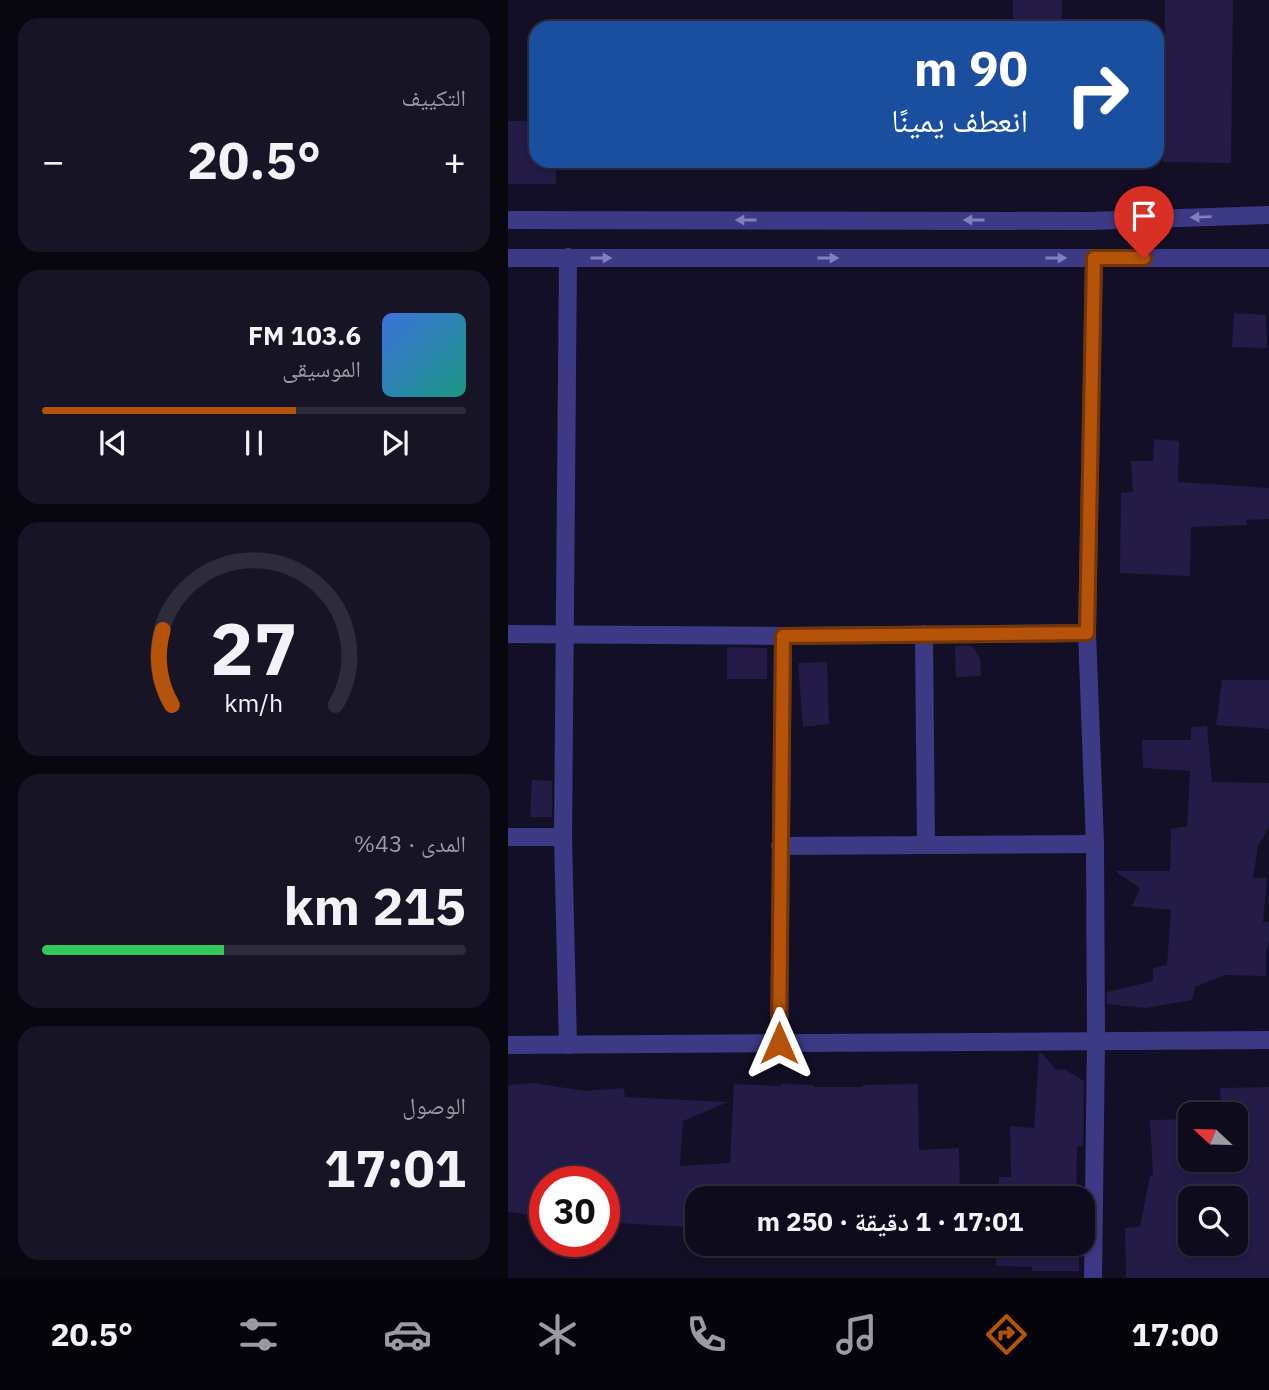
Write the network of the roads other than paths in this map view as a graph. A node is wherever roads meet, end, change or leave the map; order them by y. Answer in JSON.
{"nodes":[{"id":1,"x":1269,"y":215,"type":"edge"},
{"id":2,"x":508,"y":220,"type":"edge"},
{"id":3,"x":568,"y":257,"type":"junction"},
{"id":4,"x":508,"y":258,"type":"edge"},
{"id":5,"x":1094,"y":258,"type":"junction"},
{"id":6,"x":1269,"y":258,"type":"edge"},
{"id":7,"x":1087,"y":633,"type":"junction"},
{"id":8,"x":508,"y":634,"type":"edge"},
{"id":9,"x":564,"y":634,"type":"junction"},
{"id":10,"x":924,"y":634,"type":"junction"},
{"id":11,"x":783,"y":636,"type":"junction"},
{"id":12,"x":563,"y":836,"type":"junction"},
{"id":13,"x":508,"y":838,"type":"edge"},
{"id":14,"x":1095,"y":844,"type":"junction"},
{"id":15,"x":926,"y":845,"type":"junction"},
{"id":16,"x":780,"y":846,"type":"junction"},
{"id":17,"x":1269,"y":1040,"type":"edge"},
{"id":18,"x":1097,"y":1041,"type":"junction"},
{"id":19,"x":779,"y":1043,"type":"junction"},
{"id":20,"x":508,"y":1045,"type":"edge"},
{"id":21,"x":568,"y":1045,"type":"junction"},
{"id":22,"x":1093,"y":1278,"type":"edge"}],
"edges":[{"from":1,"to":2,"type":"street","one_way":true},
{"from":3,"to":4,"type":"street"},
{"from":3,"to":5,"type":"street","one_way":true},
{"from":3,"to":9,"type":"street"},
{"from":5,"to":6,"type":"street"},
{"from":5,"to":7,"type":"street"},
{"from":7,"to":10,"type":"street"},
{"from":7,"to":14,"type":"street"},
{"from":8,"to":9,"type":"street"},
{"from":9,"to":11,"type":"street"},
{"from":9,"to":12,"type":"street"},
{"from":10,"to":11,"type":"street"},
{"from":10,"to":15,"type":"street"},
{"from":11,"to":16,"type":"street"},
{"from":12,"to":13,"type":"street"},
{"from":12,"to":21,"type":"street"},
{"from":14,"to":15,"type":"street"},
{"from":14,"to":18,"type":"street"},
{"from":15,"to":16,"type":"street"},
{"from":16,"to":19,"type":"street"},
{"from":17,"to":18,"type":"street"},
{"from":18,"to":19,"type":"street"},
{"from":18,"to":22,"type":"street"},
{"from":19,"to":21,"type":"street"},
{"from":20,"to":21,"type":"street"}]}
